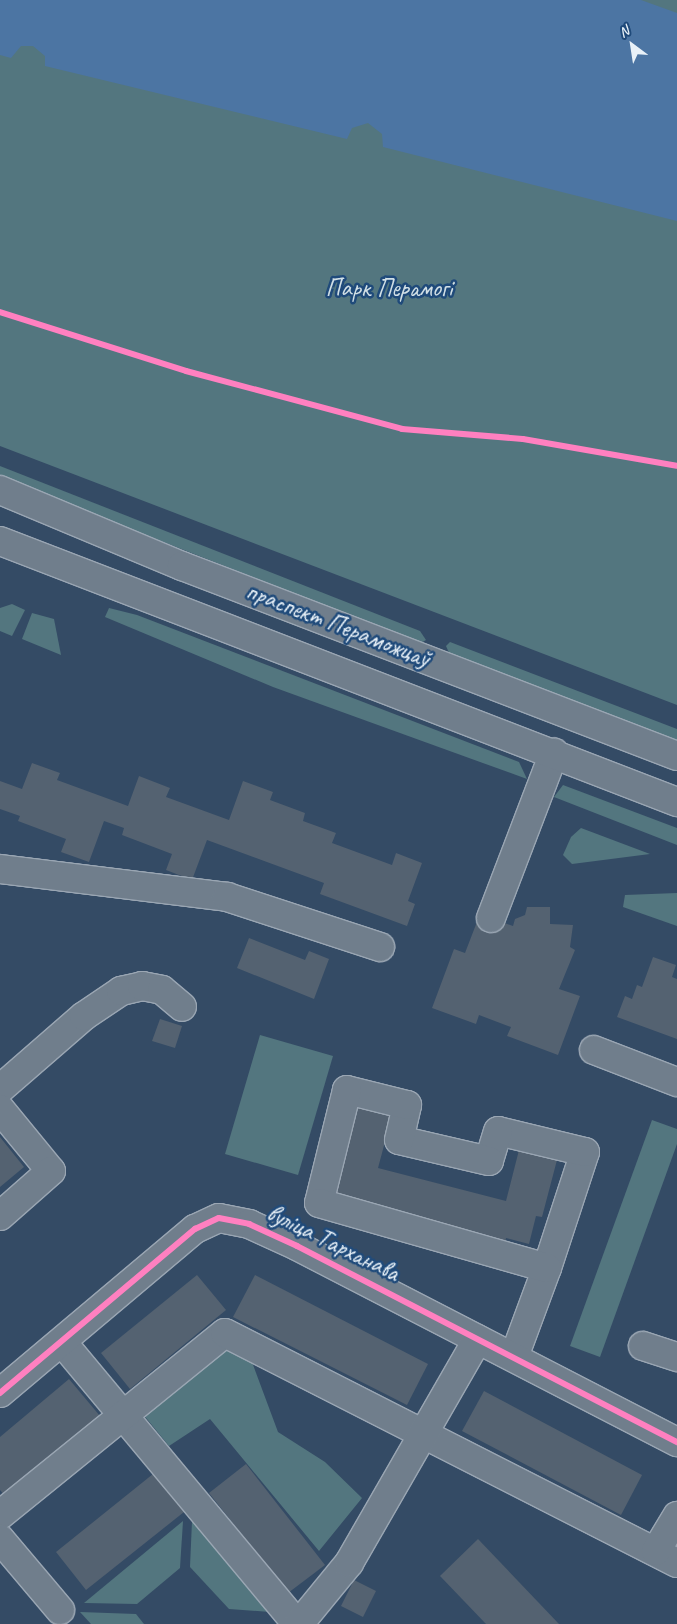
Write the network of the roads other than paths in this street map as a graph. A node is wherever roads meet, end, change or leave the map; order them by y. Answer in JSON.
{"nodes":[{"id":1,"x":0,"y":490,"type":"edge"},
{"id":2,"x":0,"y":541,"type":"edge"},
{"id":3,"x":554,"y":753,"type":"junction"},
{"id":4,"x":677,"y":756,"type":"edge"},
{"id":5,"x":677,"y":802,"type":"edge"},
{"id":6,"x":0,"y":869,"type":"edge"},
{"id":7,"x":491,"y":918,"type":"dead end"},
{"id":8,"x":380,"y":947,"type":"dead end"},
{"id":9,"x":182,"y":1007,"type":"dead end"},
{"id":10,"x":594,"y":1050,"type":"dead end"},
{"id":11,"x":677,"y":1082,"type":"edge"},
{"id":12,"x":0,"y":1089,"type":"edge"},
{"id":13,"x":0,"y":1109,"type":"edge"},
{"id":14,"x":0,"y":1216,"type":"edge"},
{"id":15,"x":547,"y":1268,"type":"junction"},
{"id":16,"x":478,"y":1339,"type":"junction"},
{"id":17,"x":62,"y":1342,"type":"junction"},
{"id":18,"x":642,"y":1346,"type":"dead end"},
{"id":19,"x":514,"y":1357,"type":"junction"},
{"id":20,"x":677,"y":1357,"type":"edge"},
{"id":21,"x":0,"y":1393,"type":"edge"},
{"id":22,"x":123,"y":1414,"type":"junction"},
{"id":23,"x":424,"y":1436,"type":"junction"},
{"id":24,"x":677,"y":1442,"type":"edge"},
{"id":25,"x":0,"y":1514,"type":"edge"},
{"id":26,"x":677,"y":1516,"type":"edge"},
{"id":27,"x":0,"y":1539,"type":"edge"},
{"id":28,"x":667,"y":1557,"type":"edge"},
{"id":29,"x":60,"y":1610,"type":"dead end"},
{"id":30,"x":298,"y":1624,"type":"edge"}],
"edges":[{"from":1,"to":4,"type":"main road","name":"праспект Пераможцаў"},
{"from":2,"to":3,"type":"main road","name":"праспект Пераможцаў"},
{"from":3,"to":5,"type":"main road","name":"праспект Пераможцаў"},
{"from":3,"to":7,"type":"main road"},
{"from":6,"to":8,"type":"main road"},
{"from":9,"to":12,"type":"main road"},
{"from":10,"to":11,"type":"main road"},
{"from":13,"to":14,"type":"main road"},
{"from":15,"to":15,"type":"main road"},
{"from":15,"to":19,"type":"main road"},
{"from":16,"to":17,"type":"main road","name":"вуліца Тарханава"},
{"from":16,"to":19,"type":"main road","name":"вуліца Тарханава"},
{"from":16,"to":23,"type":"main road"},
{"from":17,"to":21,"type":"main road","name":"вуліца Тарханава"},
{"from":17,"to":22,"type":"main road"},
{"from":18,"to":20,"type":"main road"},
{"from":19,"to":24,"type":"main road","name":"вуліца Тарханава"},
{"from":22,"to":23,"type":"main road"},
{"from":22,"to":25,"type":"main road"},
{"from":22,"to":30,"type":"main road"},
{"from":23,"to":28,"type":"main road"},
{"from":23,"to":30,"type":"main road"},
{"from":26,"to":28,"type":"main road"},
{"from":27,"to":29,"type":"main road"}]}
